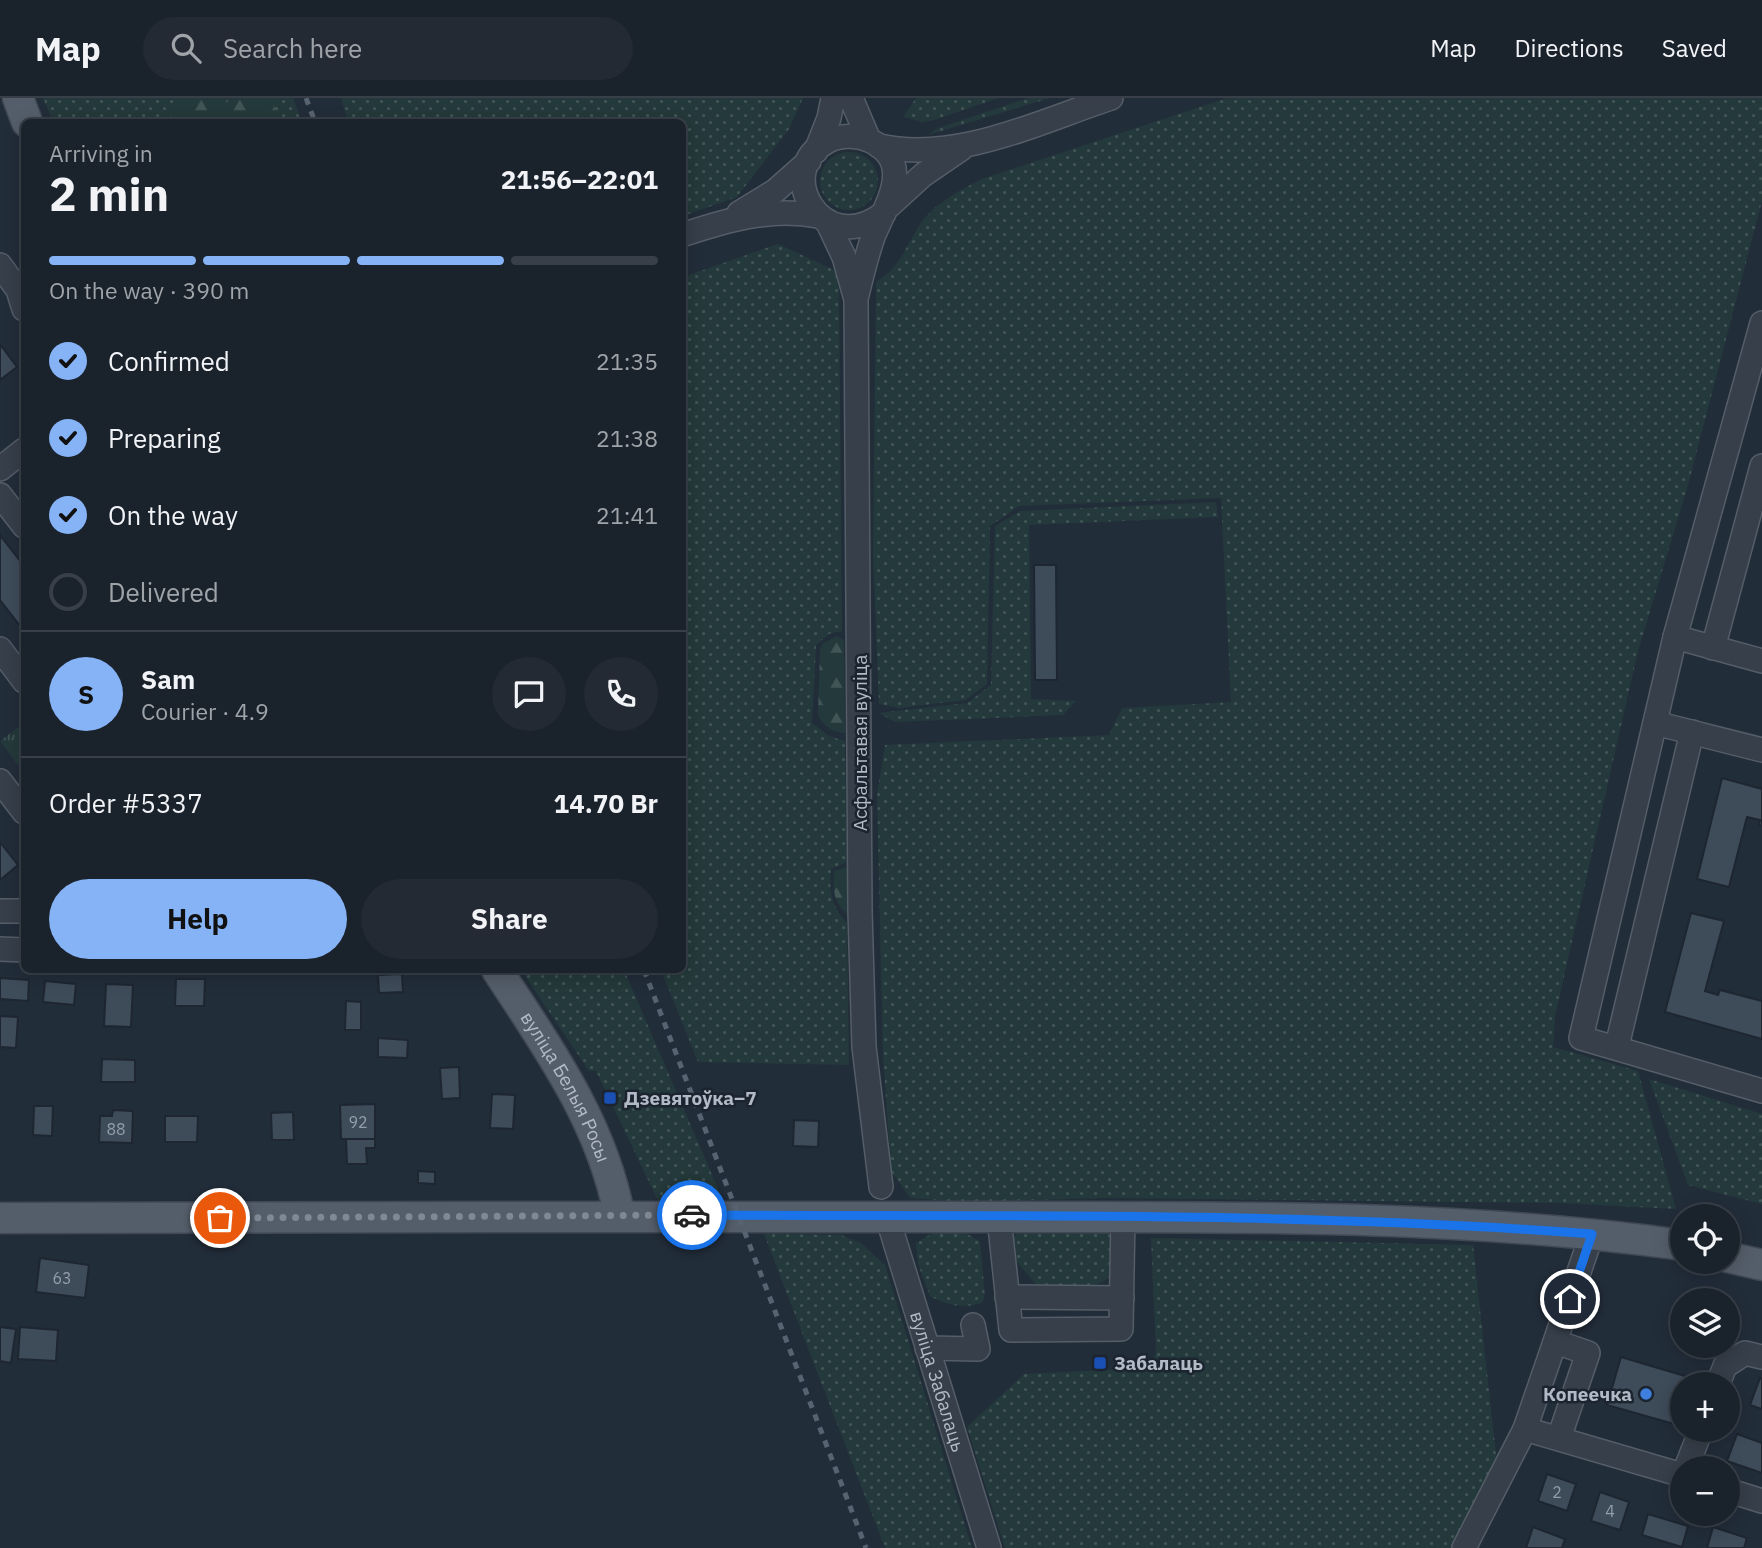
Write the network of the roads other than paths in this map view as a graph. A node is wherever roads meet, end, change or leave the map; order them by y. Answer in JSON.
{"nodes":[{"id":1,"x":18,"y":98,"type":"edge"},
{"id":2,"x":834,"y":98,"type":"edge"},
{"id":3,"x":851,"y":98,"type":"edge"},
{"id":4,"x":1111,"y":98,"type":"edge"},
{"id":5,"x":26,"y":119,"type":"edge"},
{"id":6,"x":874,"y":143,"type":"junction"},
{"id":7,"x":968,"y":144,"type":"junction"},
{"id":8,"x":812,"y":156,"type":"junction"},
{"id":9,"x":886,"y":209,"type":"junction"},
{"id":10,"x":731,"y":219,"type":"junction"},
{"id":11,"x":823,"y":219,"type":"junction"},
{"id":12,"x":686,"y":234,"type":"edge"},
{"id":13,"x":0,"y":265,"type":"edge"},
{"id":14,"x":856,"y":299,"type":"junction"},
{"id":15,"x":21,"y":300,"type":"edge"},
{"id":16,"x":1761,"y":335,"type":"edge"},
{"id":17,"x":21,"y":452,"type":"edge"},
{"id":18,"x":1762,"y":466,"type":"edge"},
{"id":19,"x":0,"y":469,"type":"edge"},
{"id":20,"x":0,"y":495,"type":"edge"},
{"id":21,"x":21,"y":522,"type":"edge"},
{"id":22,"x":1675,"y":637,"type":"junction"},
{"id":23,"x":1713,"y":648,"type":"junction"},
{"id":24,"x":0,"y":649,"type":"edge"},
{"id":25,"x":1762,"y":661,"type":"edge"},
{"id":26,"x":21,"y":677,"type":"edge"},
{"id":27,"x":1655,"y":723,"type":"junction"},
{"id":28,"x":1692,"y":732,"type":"junction"},
{"id":29,"x":1762,"y":750,"type":"edge"},
{"id":30,"x":0,"y":781,"type":"edge"},
{"id":31,"x":21,"y":808,"type":"edge"},
{"id":32,"x":0,"y":911,"type":"edge"},
{"id":33,"x":21,"y":911,"type":"edge"},
{"id":34,"x":0,"y":949,"type":"edge"},
{"id":35,"x":21,"y":950,"type":"edge"},
{"id":36,"x":499,"y":973,"type":"edge"},
{"id":37,"x":1617,"y":1046,"type":"junction"},
{"id":38,"x":1762,"y":1091,"type":"edge"},
{"id":39,"x":881,"y":1186,"type":"dead end"},
{"id":40,"x":619,"y":1214,"type":"junction"},
{"id":41,"x":887,"y":1216,"type":"junction"},
{"id":42,"x":1123,"y":1216,"type":"junction"},
{"id":43,"x":999,"y":1217,"type":"junction"},
{"id":44,"x":0,"y":1218,"type":"edge"},
{"id":45,"x":1592,"y":1234,"type":"junction"},
{"id":46,"x":1670,"y":1244,"type":"edge"},
{"id":47,"x":1740,"y":1259,"type":"edge"},
{"id":48,"x":1762,"y":1265,"type":"edge"},
{"id":49,"x":1007,"y":1297,"type":"junction"},
{"id":50,"x":1122,"y":1298,"type":"junction"},
{"id":51,"x":973,"y":1325,"type":"dead end"},
{"id":52,"x":1556,"y":1342,"type":"junction"},
{"id":53,"x":927,"y":1348,"type":"junction"},
{"id":54,"x":1762,"y":1357,"type":"edge"},
{"id":55,"x":1723,"y":1372,"type":"edge"},
{"id":56,"x":1525,"y":1429,"type":"junction"},
{"id":57,"x":1559,"y":1438,"type":"junction"},
{"id":58,"x":1670,"y":1471,"type":"edge"},
{"id":59,"x":1740,"y":1494,"type":"edge"},
{"id":60,"x":1762,"y":1501,"type":"edge"},
{"id":61,"x":989,"y":1548,"type":"edge"},
{"id":62,"x":1464,"y":1548,"type":"edge"}],
"edges":[{"from":1,"to":5,"type":"main road"},
{"from":2,"to":8,"type":"street"},
{"from":3,"to":6,"type":"street"},
{"from":4,"to":7,"type":"street"},
{"from":6,"to":7,"type":"street"},
{"from":6,"to":8,"type":"street"},
{"from":6,"to":9,"type":"street"},
{"from":7,"to":9,"type":"street"},
{"from":8,"to":10,"type":"street"},
{"from":8,"to":11,"type":"street"},
{"from":9,"to":11,"type":"street"},
{"from":9,"to":14,"type":"street"},
{"from":10,"to":11,"type":"street"},
{"from":10,"to":12,"type":"street"},
{"from":11,"to":14,"type":"street"},
{"from":13,"to":15,"type":"street"},
{"from":14,"to":39,"type":"street","name":"Асфальтавая вуліца"},
{"from":16,"to":22,"type":"street"},
{"from":17,"to":19,"type":"street"},
{"from":18,"to":23,"type":"street"},
{"from":20,"to":21,"type":"street"},
{"from":22,"to":23,"type":"street"},
{"from":22,"to":27,"type":"street"},
{"from":23,"to":25,"type":"street"},
{"from":24,"to":26,"type":"street"},
{"from":27,"to":28,"type":"street"},
{"from":27,"to":37,"type":"street"},
{"from":28,"to":29,"type":"street"},
{"from":28,"to":37,"type":"street"},
{"from":30,"to":31,"type":"street"},
{"from":32,"to":33,"type":"street"},
{"from":34,"to":35,"type":"street"},
{"from":36,"to":40,"type":"main road","name":"вуліца Белыя Росы"},
{"from":37,"to":38,"type":"street"},
{"from":40,"to":41,"type":"main road"},
{"from":40,"to":44,"type":"main road"},
{"from":41,"to":43,"type":"main road"},
{"from":41,"to":53,"type":"street","name":"вуліца Забалаць"},
{"from":42,"to":43,"type":"main road"},
{"from":42,"to":45,"type":"main road"},
{"from":42,"to":50,"type":"street"},
{"from":43,"to":49,"type":"street"},
{"from":45,"to":46,"type":"main road"},
{"from":45,"to":52,"type":"street"},
{"from":47,"to":48,"type":"main road"},
{"from":49,"to":50,"type":"street"},
{"from":49,"to":50,"type":"street"},
{"from":51,"to":53,"type":"street"},
{"from":52,"to":56,"type":"street"},
{"from":52,"to":57,"type":"street"},
{"from":53,"to":61,"type":"street","name":"вуліца Забалаць"},
{"from":54,"to":55,"type":"street"},
{"from":56,"to":57,"type":"street"},
{"from":56,"to":62,"type":"street"},
{"from":57,"to":58,"type":"street"},
{"from":59,"to":60,"type":"street"}]}
